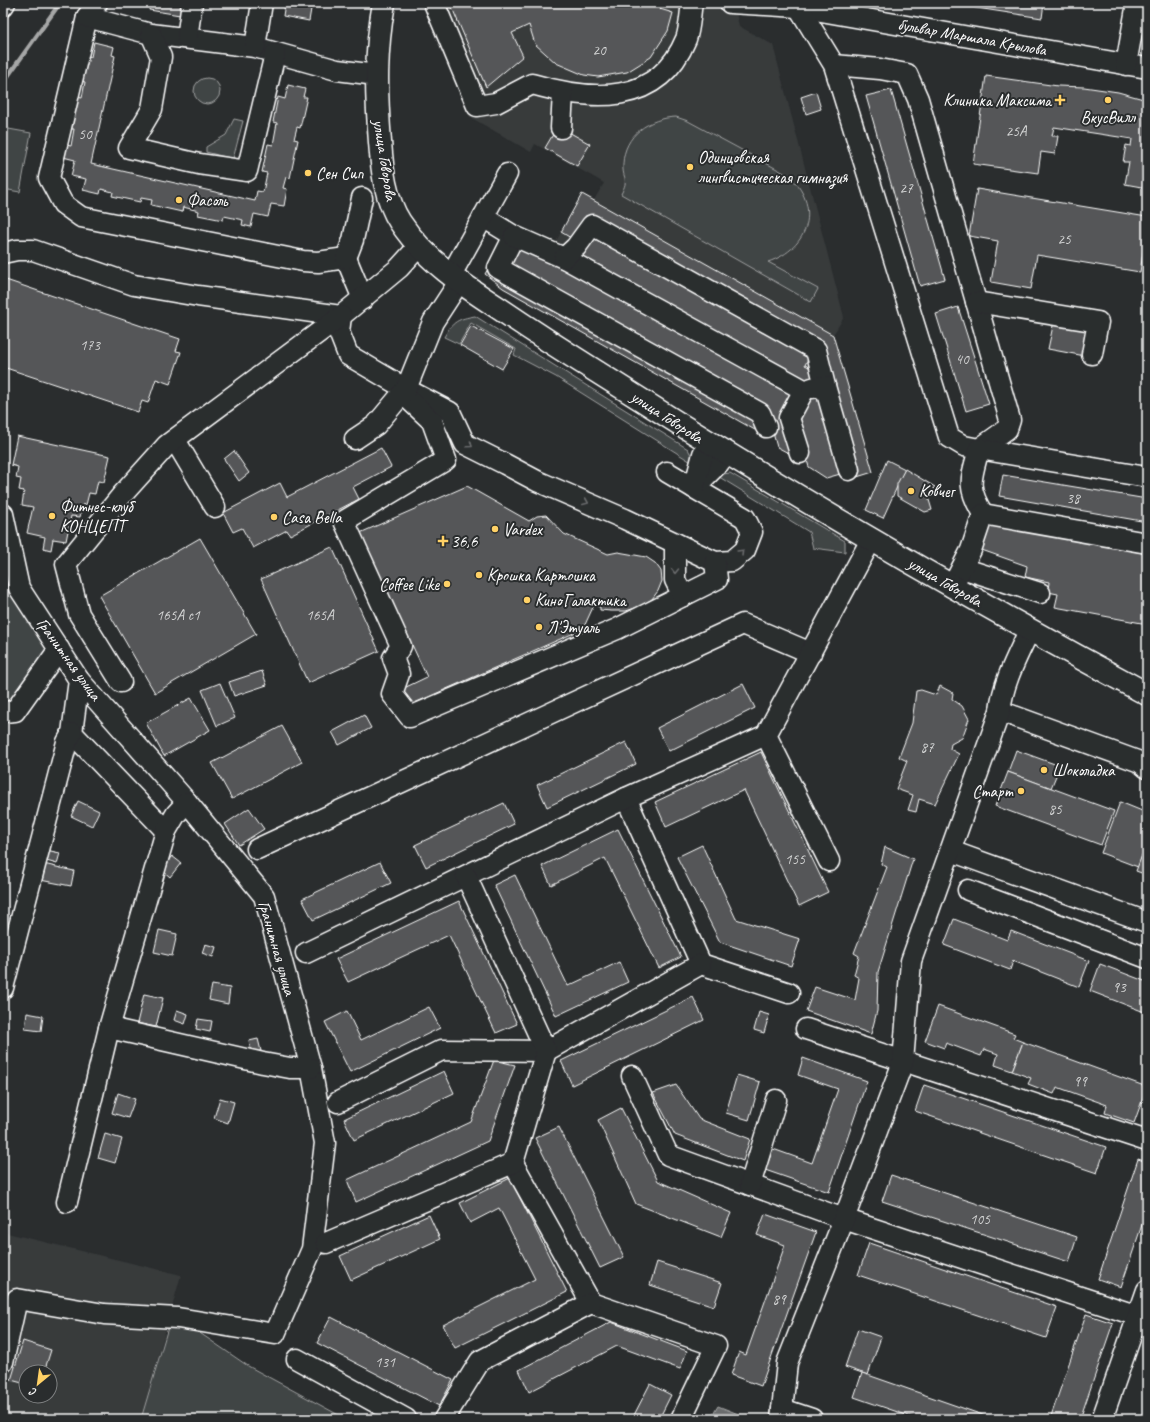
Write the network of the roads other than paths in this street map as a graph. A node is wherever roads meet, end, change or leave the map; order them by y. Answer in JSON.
{"nodes":[{"id":1,"x":5,"y":3,"type":"edge"},
{"id":2,"x":192,"y":3,"type":"edge"},
{"id":3,"x":262,"y":3,"type":"edge"},
{"id":4,"x":384,"y":3,"type":"edge"},
{"id":5,"x":434,"y":3,"type":"edge"},
{"id":6,"x":692,"y":3,"type":"edge"},
{"id":7,"x":730,"y":3,"type":"edge"},
{"id":8,"x":1138,"y":3,"type":"edge"},
{"id":9,"x":797,"y":5,"type":"edge"},
{"id":10,"x":3,"y":6,"type":"edge"},
{"id":11,"x":92,"y":10,"type":"edge"},
{"id":12,"x":151,"y":34,"type":"junction"},
{"id":13,"x":187,"y":38,"type":"junction"},
{"id":14,"x":255,"y":48,"type":"junction"},
{"id":15,"x":275,"y":54,"type":"junction"},
{"id":16,"x":834,"y":65,"type":"junction"},
{"id":17,"x":1126,"y":65,"type":"junction"},
{"id":18,"x":1147,"y":68,"type":"edge"},
{"id":19,"x":376,"y":75,"type":"junction"},
{"id":20,"x":563,"y":93,"type":"junction"},
{"id":21,"x":561,"y":128,"type":"dead end"},
{"id":22,"x":507,"y":174,"type":"dead end"},
{"id":23,"x":362,"y":198,"type":"dead end"},
{"id":24,"x":483,"y":217,"type":"junction"},
{"id":25,"x":514,"y":236,"type":"junction"},
{"id":26,"x":419,"y":246,"type":"junction"},
{"id":27,"x":3,"y":253,"type":"edge"},
{"id":28,"x":346,"y":258,"type":"junction"},
{"id":29,"x":564,"y":258,"type":"junction"},
{"id":30,"x":455,"y":278,"type":"junction"},
{"id":31,"x":363,"y":299,"type":"junction"},
{"id":32,"x":976,"y":302,"type":"junction"},
{"id":33,"x":341,"y":316,"type":"junction"},
{"id":34,"x":1092,"y":354,"type":"dead end"},
{"id":35,"x":825,"y":386,"type":"junction"},
{"id":36,"x":804,"y":390,"type":"junction"},
{"id":37,"x":404,"y":391,"type":"junction"},
{"id":38,"x":766,"y":427,"type":"dead end"},
{"id":39,"x":355,"y":438,"type":"dead end"},
{"id":40,"x":175,"y":440,"type":"junction"},
{"id":41,"x":717,"y":448,"type":"junction"},
{"id":42,"x":979,"y":449,"type":"junction"},
{"id":43,"x":800,"y":453,"type":"dead end"},
{"id":44,"x":849,"y":470,"type":"dead end"},
{"id":45,"x":667,"y":472,"type":"dead end"},
{"id":46,"x":1147,"y":477,"type":"edge"},
{"id":47,"x":694,"y":488,"type":"junction"},
{"id":48,"x":215,"y":507,"type":"dead end"},
{"id":49,"x":3,"y":514,"type":"edge"},
{"id":50,"x":983,"y":514,"type":"junction"},
{"id":51,"x":871,"y":540,"type":"junction"},
{"id":52,"x":1147,"y":543,"type":"edge"},
{"id":53,"x":675,"y":544,"type":"junction"},
{"id":54,"x":715,"y":562,"type":"junction"},
{"id":55,"x":957,"y":577,"type":"junction"},
{"id":56,"x":1040,"y":593,"type":"dead end"},
{"id":57,"x":683,"y":596,"type":"junction"},
{"id":58,"x":1029,"y":631,"type":"junction"},
{"id":59,"x":59,"y":649,"type":"junction"},
{"id":60,"x":811,"y":653,"type":"junction"},
{"id":61,"x":79,"y":680,"type":"junction"},
{"id":62,"x":121,"y":682,"type":"dead end"},
{"id":63,"x":1147,"y":694,"type":"edge"},
{"id":64,"x":1000,"y":711,"type":"junction"},
{"id":65,"x":3,"y":712,"type":"edge"},
{"id":66,"x":72,"y":733,"type":"junction"},
{"id":67,"x":766,"y":736,"type":"junction"},
{"id":68,"x":1147,"y":768,"type":"edge"},
{"id":69,"x":626,"y":798,"type":"junction"},
{"id":70,"x":187,"y":802,"type":"junction"},
{"id":71,"x":166,"y":831,"type":"junction"},
{"id":72,"x":257,"y":849,"type":"dead end"},
{"id":73,"x":951,"y":851,"type":"junction"},
{"id":74,"x":829,"y":861,"type":"dead end"},
{"id":75,"x":466,"y":876,"type":"junction"},
{"id":76,"x":968,"y":890,"type":"dead end"},
{"id":77,"x":1147,"y":922,"type":"edge"},
{"id":78,"x":306,"y":953,"type":"dead end"},
{"id":79,"x":1147,"y":958,"type":"edge"},
{"id":80,"x":701,"y":964,"type":"junction"},
{"id":81,"x":3,"y":988,"type":"edge"},
{"id":82,"x":789,"y":993,"type":"dead end"},
{"id":83,"x":109,"y":1028,"type":"junction"},
{"id":84,"x":806,"y":1029,"type":"dead end"},
{"id":85,"x":546,"y":1051,"type":"junction"},
{"id":86,"x":902,"y":1062,"type":"junction"},
{"id":87,"x":311,"y":1068,"type":"junction"},
{"id":88,"x":632,"y":1076,"type":"dead end"},
{"id":89,"x":776,"y":1100,"type":"dead end"},
{"id":90,"x":338,"y":1102,"type":"dead end"},
{"id":91,"x":1147,"y":1141,"type":"edge"},
{"id":92,"x":513,"y":1163,"type":"junction"},
{"id":93,"x":750,"y":1185,"type":"junction"},
{"id":94,"x":67,"y":1202,"type":"dead end"},
{"id":95,"x":844,"y":1219,"type":"junction"},
{"id":96,"x":326,"y":1243,"type":"dead end"},
{"id":97,"x":1147,"y":1290,"type":"edge"},
{"id":98,"x":591,"y":1303,"type":"junction"},
{"id":99,"x":1138,"y":1316,"type":"junction"},
{"id":100,"x":296,"y":1359,"type":"dead end"},
{"id":101,"x":3,"y":1362,"type":"edge"},
{"id":102,"x":782,"y":1414,"type":"edge"},
{"id":103,"x":406,"y":1419,"type":"edge"},
{"id":104,"x":444,"y":1419,"type":"edge"},
{"id":105,"x":681,"y":1419,"type":"edge"},
{"id":106,"x":812,"y":1419,"type":"edge"},
{"id":107,"x":1102,"y":1419,"type":"edge"}],
"edges":[{"from":1,"to":10,"type":"street"},
{"from":2,"to":13,"type":"street"},
{"from":3,"to":14,"type":"street"},
{"from":4,"to":19,"type":"main road","name":"улица Говорова"},
{"from":5,"to":20,"type":"street"},
{"from":6,"to":20,"type":"street"},
{"from":7,"to":9,"type":"street","name":"бульвар Маршала Крылова"},
{"from":8,"to":17,"type":"street"},
{"from":9,"to":16,"type":"street"},
{"from":9,"to":17,"type":"street","name":"бульвар Маршала Крылова"},
{"from":11,"to":12,"type":"street"},
{"from":11,"to":28,"type":"street"},
{"from":12,"to":13,"type":"street"},
{"from":12,"to":15,"type":"street"},
{"from":13,"to":14,"type":"street"},
{"from":14,"to":15,"type":"street"},
{"from":15,"to":19,"type":"street"},
{"from":16,"to":32,"type":"street"},
{"from":16,"to":42,"type":"street"},
{"from":17,"to":18,"type":"street","name":"бульвар Маршала Крылова"},
{"from":19,"to":26,"type":"main road","name":"улица Говорова"},
{"from":20,"to":21,"type":"street"},
{"from":22,"to":24,"type":"street"},
{"from":23,"to":28,"type":"street"},
{"from":24,"to":25,"type":"street"},
{"from":24,"to":30,"type":"street"},
{"from":25,"to":29,"type":"street"},
{"from":25,"to":38,"type":"street"},
{"from":26,"to":30,"type":"main road","name":"улица Говорова"},
{"from":26,"to":31,"type":"street"},
{"from":27,"to":33,"type":"street"},
{"from":28,"to":31,"type":"street"},
{"from":29,"to":35,"type":"street"},
{"from":29,"to":36,"type":"street"},
{"from":30,"to":37,"type":"street"},
{"from":30,"to":41,"type":"main road","name":"улица Говорова"},
{"from":31,"to":33,"type":"street"},
{"from":32,"to":34,"type":"street"},
{"from":32,"to":42,"type":"street"},
{"from":33,"to":37,"type":"street"},
{"from":33,"to":40,"type":"street"},
{"from":35,"to":36,"type":"street"},
{"from":35,"to":44,"type":"street"},
{"from":36,"to":43,"type":"street"},
{"from":37,"to":39,"type":"street"},
{"from":37,"to":53,"type":"street","one_way":true},
{"from":37,"to":57,"type":"street"},
{"from":40,"to":48,"type":"street"},
{"from":40,"to":62,"type":"street"},
{"from":41,"to":47,"type":"street"},
{"from":41,"to":51,"type":"main road","name":"улица Говорова"},
{"from":42,"to":46,"type":"street"},
{"from":42,"to":50,"type":"street"},
{"from":45,"to":47,"type":"street"},
{"from":54,"to":47,"type":"street","one_way":true},
{"from":49,"to":59,"type":"street","name":"Гранитная улица"},
{"from":50,"to":52,"type":"street"},
{"from":50,"to":55,"type":"street"},
{"from":51,"to":55,"type":"main road","name":"улица Говорова"},
{"from":51,"to":60,"type":"street"},
{"from":53,"to":54,"type":"street"},
{"from":53,"to":57,"type":"street","one_way":true},
{"from":54,"to":57,"type":"street"},
{"from":55,"to":56,"type":"street"},
{"from":55,"to":58,"type":"main road","name":"улица Говорова"},
{"from":58,"to":63,"type":"main road","name":"улица Говорова"},
{"from":58,"to":64,"type":"street"},
{"from":59,"to":61,"type":"street","name":"Гранитная улица"},
{"from":59,"to":65,"type":"street"},
{"from":60,"to":67,"type":"street"},
{"from":60,"to":72,"type":"street"},
{"from":61,"to":66,"type":"street"},
{"from":61,"to":70,"type":"street","name":"Гранитная улица"},
{"from":64,"to":68,"type":"street"},
{"from":64,"to":73,"type":"street"},
{"from":66,"to":71,"type":"street"},
{"from":66,"to":81,"type":"street"},
{"from":67,"to":69,"type":"street"},
{"from":67,"to":74,"type":"street"},
{"from":69,"to":75,"type":"street"},
{"from":69,"to":80,"type":"street"},
{"from":70,"to":71,"type":"street"},
{"from":70,"to":87,"type":"street","name":"Гранитная улица"},
{"from":71,"to":83,"type":"street"},
{"from":73,"to":77,"type":"street"},
{"from":73,"to":86,"type":"street"},
{"from":75,"to":78,"type":"street"},
{"from":75,"to":85,"type":"street"},
{"from":76,"to":79,"type":"street"},
{"from":80,"to":82,"type":"street"},
{"from":80,"to":85,"type":"street"},
{"from":83,"to":87,"type":"street"},
{"from":83,"to":94,"type":"street"},
{"from":84,"to":86,"type":"street"},
{"from":85,"to":90,"type":"street"},
{"from":85,"to":92,"type":"street"},
{"from":86,"to":91,"type":"street"},
{"from":86,"to":95,"type":"street"},
{"from":87,"to":101,"type":"street","name":"Гранитная улица"},
{"from":88,"to":93,"type":"street"},
{"from":89,"to":93,"type":"street"},
{"from":92,"to":96,"type":"street"},
{"from":92,"to":98,"type":"street"},
{"from":93,"to":95,"type":"street"},
{"from":95,"to":99,"type":"street"},
{"from":95,"to":102,"type":"street"},
{"from":97,"to":99,"type":"street"},
{"from":98,"to":104,"type":"street"},
{"from":98,"to":105,"type":"street"},
{"from":99,"to":107,"type":"street"},
{"from":100,"to":103,"type":"street"},
{"from":102,"to":106,"type":"street"}]}
